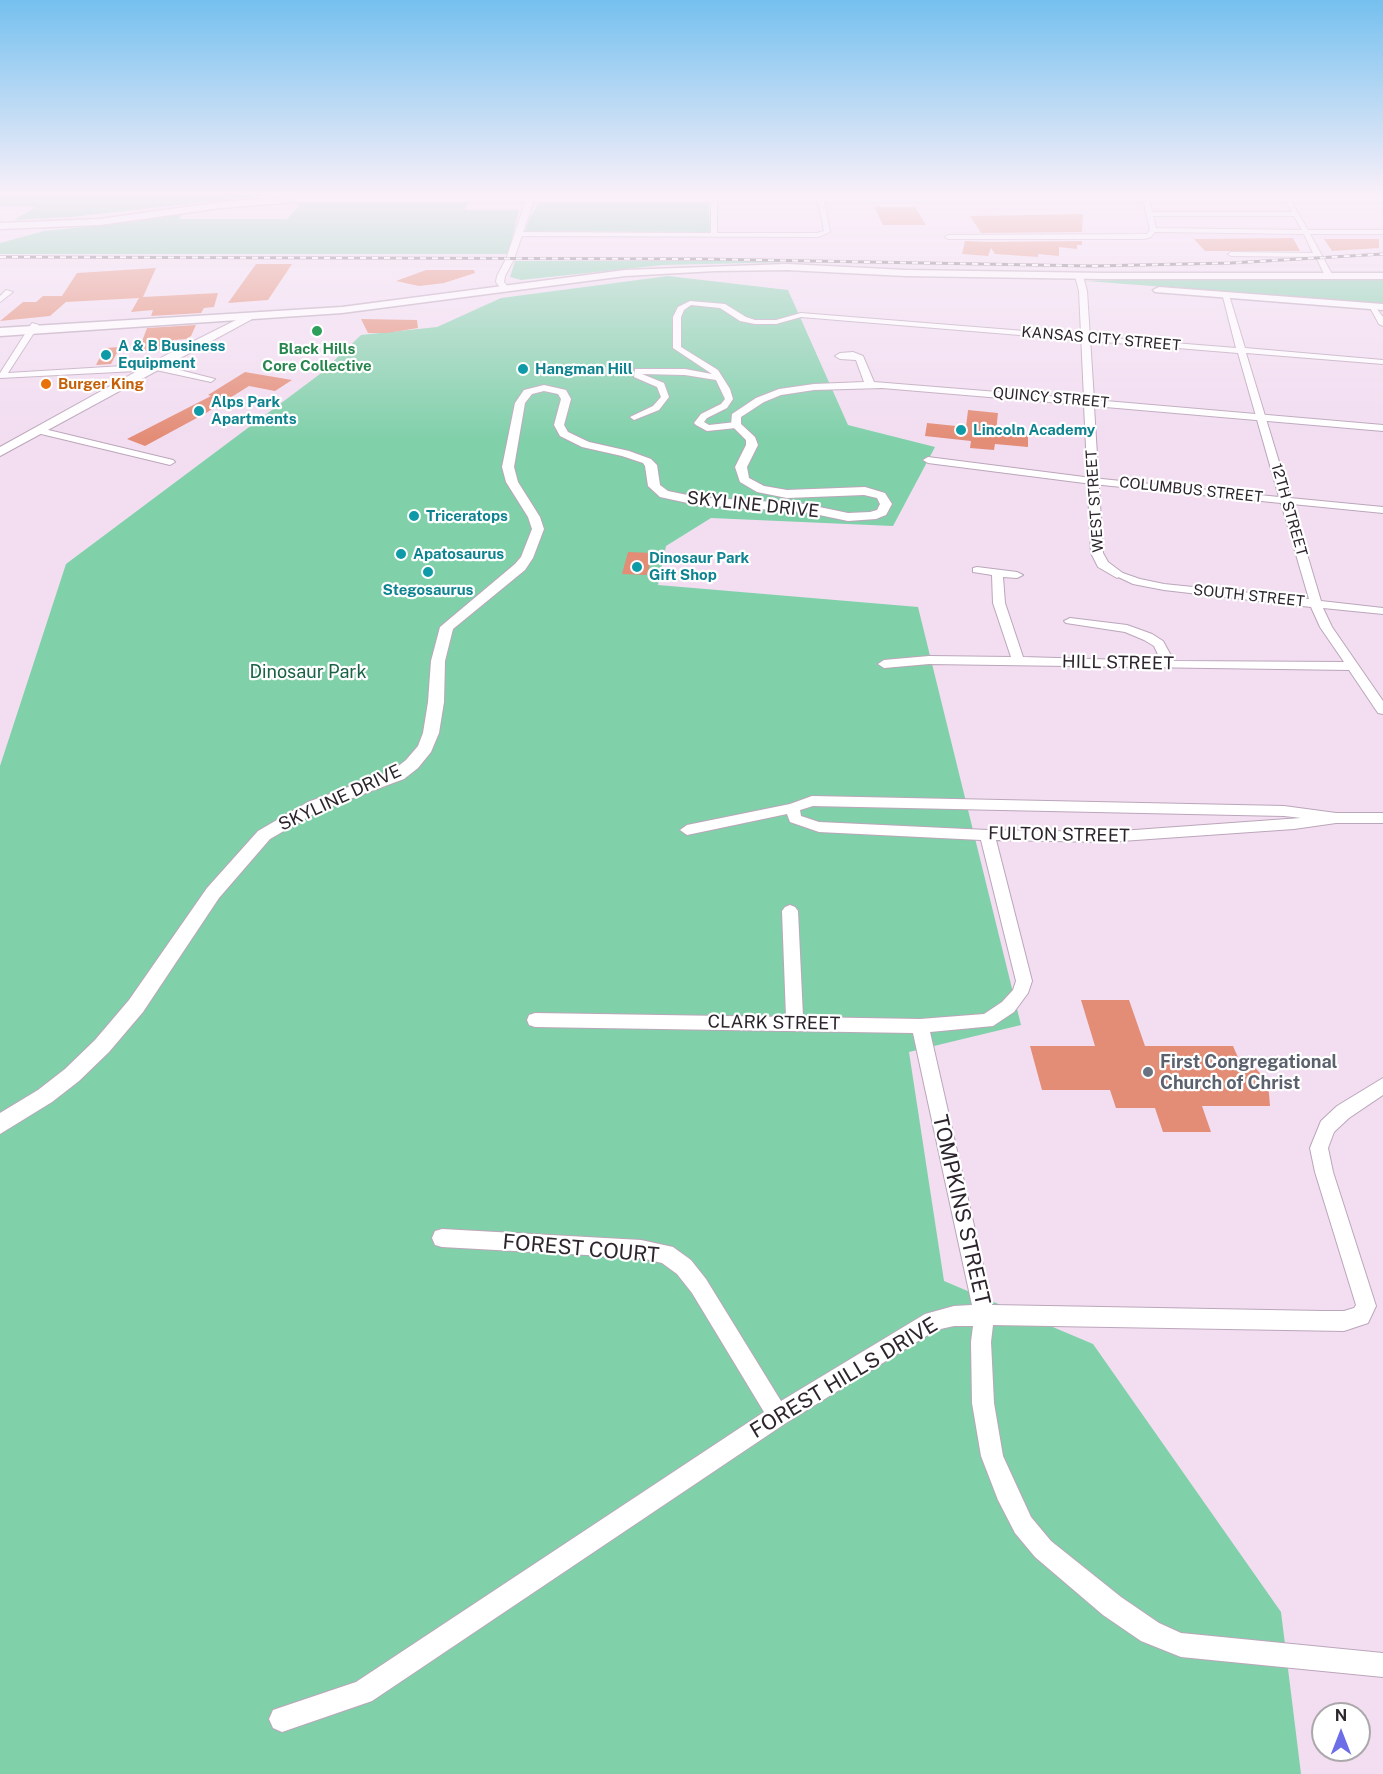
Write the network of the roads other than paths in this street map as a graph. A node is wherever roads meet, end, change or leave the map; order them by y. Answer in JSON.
{"nodes":[{"id":1,"x":502,"y":275,"type":"edge"},
{"id":2,"x":610,"y":275,"type":"edge"},
{"id":3,"x":950,"y":275,"type":"edge"},
{"id":4,"x":1329,"y":276,"type":"joint"},
{"id":5,"x":1383,"y":276,"type":"edge"},
{"id":6,"x":1080,"y":280,"type":"junction"},
{"id":7,"x":504,"y":287,"type":"junction"},
{"id":8,"x":9,"y":292,"type":"dead end"},
{"id":9,"x":439,"y":292,"type":"junction"},
{"id":10,"x":1225,"y":295,"type":"junction"},
{"id":11,"x":0,"y":300,"type":"edge"},
{"id":12,"x":1378,"y":307,"type":"edge"},
{"id":13,"x":224,"y":312,"type":"junction"},
{"id":14,"x":286,"y":314,"type":"junction"},
{"id":15,"x":247,"y":317,"type":"junction"},
{"id":16,"x":211,"y":318,"type":"junction"},
{"id":17,"x":1383,"y":324,"type":"edge"},
{"id":18,"x":0,"y":327,"type":"edge"},
{"id":19,"x":33,"y":327,"type":"junction"},
{"id":20,"x":221,"y":331,"type":"junction"},
{"id":21,"x":0,"y":332,"type":"edge"},
{"id":22,"x":1084,"y":338,"type":"junction"},
{"id":23,"x":203,"y":347,"type":"junction"},
{"id":24,"x":1241,"y":351,"type":"junction"},
{"id":25,"x":840,"y":356,"type":"dead end"},
{"id":26,"x":1383,"y":362,"type":"edge"},
{"id":27,"x":156,"y":367,"type":"junction"},
{"id":28,"x":721,"y":378,"type":"junction"},
{"id":29,"x":211,"y":379,"type":"dead end"},
{"id":30,"x":870,"y":385,"type":"junction"},
{"id":31,"x":1089,"y":402,"type":"junction"},
{"id":32,"x":634,"y":417,"type":"dead end"},
{"id":33,"x":1261,"y":417,"type":"junction"},
{"id":34,"x":736,"y":425,"type":"junction"},
{"id":35,"x":1383,"y":428,"type":"edge"},
{"id":36,"x":40,"y":431,"type":"junction"},
{"id":37,"x":0,"y":452,"type":"edge"},
{"id":38,"x":928,"y":460,"type":"dead end"},
{"id":39,"x":170,"y":462,"type":"dead end"},
{"id":40,"x":1092,"y":481,"type":"junction"},
{"id":41,"x":1286,"y":500,"type":"junction"},
{"id":42,"x":1383,"y":510,"type":"edge"},
{"id":43,"x":977,"y":570,"type":"dead end"},
{"id":44,"x":997,"y":573,"type":"junction"},
{"id":45,"x":1117,"y":574,"type":"joint"},
{"id":46,"x":1017,"y":575,"type":"dead end"},
{"id":47,"x":1316,"y":604,"type":"junction"},
{"id":48,"x":1383,"y":612,"type":"edge"},
{"id":49,"x":1070,"y":621,"type":"dead end"},
{"id":50,"x":1018,"y":660,"type":"junction"},
{"id":51,"x":884,"y":664,"type":"dead end"},
{"id":52,"x":1169,"y":664,"type":"junction"},
{"id":53,"x":1352,"y":666,"type":"junction"},
{"id":54,"x":1383,"y":710,"type":"edge"},
{"id":55,"x":792,"y":808,"type":"junction"},
{"id":56,"x":1336,"y":818,"type":"junction"},
{"id":57,"x":1383,"y":818,"type":"edge"},
{"id":58,"x":687,"y":830,"type":"dead end"},
{"id":59,"x":987,"y":835,"type":"junction"},
{"id":60,"x":790,"y":910,"type":"dead end"},
{"id":61,"x":535,"y":1020,"type":"dead end"},
{"id":62,"x":795,"y":1023,"type":"junction"},
{"id":63,"x":920,"y":1026,"type":"junction"},
{"id":64,"x":1383,"y":1086,"type":"edge"},
{"id":65,"x":0,"y":1124,"type":"edge"},
{"id":66,"x":442,"y":1238,"type":"dead end"},
{"id":67,"x":984,"y":1315,"type":"junction"},
{"id":68,"x":778,"y":1416,"type":"junction"},
{"id":69,"x":1383,"y":1665,"type":"edge"},
{"id":70,"x":282,"y":1719,"type":"dead end"}],
"edges":[{"from":1,"to":7,"type":"street"},
{"from":2,"to":7,"type":"main road"},
{"from":3,"to":6,"type":"main road"},
{"from":4,"to":5,"type":"main road"},
{"from":4,"to":6,"type":"main road"},
{"from":6,"to":10,"type":"main road"},
{"from":6,"to":22,"type":"street","name":"WEST STREET"},
{"from":7,"to":9,"type":"main road"},
{"from":7,"to":14,"type":"main road"},
{"from":8,"to":11,"type":"street"},
{"from":9,"to":13,"type":"main road"},
{"from":9,"to":15,"type":"main road"},
{"from":10,"to":12,"type":"main road"},
{"from":10,"to":24,"type":"street","name":"12TH STREET"},
{"from":12,"to":17,"type":"street"},
{"from":13,"to":15,"type":"main road"},
{"from":13,"to":19,"type":"main road"},
{"from":14,"to":15,"type":"main road"},
{"from":14,"to":23,"type":"main road"},
{"from":15,"to":16,"type":"main road"},
{"from":15,"to":20,"type":"main road"},
{"from":15,"to":23,"type":"main road"},
{"from":16,"to":19,"type":"main road"},
{"from":16,"to":20,"type":"main road"},
{"from":18,"to":19,"type":"main road"},
{"from":19,"to":21,"type":"main road"},
{"from":19,"to":27,"type":"street"},
{"from":20,"to":27,"type":"main road"},
{"from":22,"to":24,"type":"street","name":"KANSAS CITY STREET"},
{"from":22,"to":28,"type":"street","name":"KANSAS CITY STREET"},
{"from":22,"to":31,"type":"street","name":"WEST STREET"},
{"from":23,"to":27,"type":"main road"},
{"from":24,"to":26,"type":"street","name":"KANSAS CITY STREET"},
{"from":24,"to":33,"type":"street","name":"12TH STREET"},
{"from":25,"to":30,"type":"street"},
{"from":27,"to":29,"type":"street"},
{"from":27,"to":36,"type":"main road"},
{"from":28,"to":32,"type":"street"},
{"from":28,"to":34,"type":"street"},
{"from":30,"to":31,"type":"street","name":"QUINCY STREET"},
{"from":30,"to":34,"type":"street","name":"QUINCY STREET"},
{"from":31,"to":33,"type":"street","name":"QUINCY STREET"},
{"from":31,"to":40,"type":"street","name":"WEST STREET"},
{"from":33,"to":35,"type":"street","name":"QUINCY STREET"},
{"from":33,"to":41,"type":"street","name":"12TH STREET"},
{"from":34,"to":65,"type":"street","name":"SKYLINE DRIVE"},
{"from":36,"to":37,"type":"main road"},
{"from":36,"to":39,"type":"street"},
{"from":38,"to":40,"type":"street","name":"COLUMBUS STREET"},
{"from":40,"to":41,"type":"street","name":"COLUMBUS STREET"},
{"from":40,"to":45,"type":"street","name":"WEST STREET"},
{"from":41,"to":42,"type":"street","name":"COLUMBUS STREET"},
{"from":41,"to":47,"type":"street","name":"12TH STREET"},
{"from":43,"to":44,"type":"street"},
{"from":44,"to":46,"type":"street"},
{"from":44,"to":50,"type":"street"},
{"from":45,"to":47,"type":"street","name":"SOUTH STREET"},
{"from":47,"to":48,"type":"street","name":"SOUTH STREET"},
{"from":47,"to":53,"type":"street","name":"12TH STREET"},
{"from":49,"to":52,"type":"street"},
{"from":50,"to":51,"type":"street","name":"HILL STREET"},
{"from":50,"to":52,"type":"street","name":"HILL STREET"},
{"from":52,"to":53,"type":"street","name":"HILL STREET"},
{"from":53,"to":54,"type":"street","name":"12TH STREET"},
{"from":55,"to":56,"type":"street","name":"FULTON STREET"},
{"from":55,"to":58,"type":"street","name":"FULTON STREET"},
{"from":55,"to":59,"type":"street","name":"FULTON STREET"},
{"from":56,"to":57,"type":"street","name":"FULTON STREET"},
{"from":56,"to":59,"type":"street","name":"FULTON STREET"},
{"from":59,"to":63,"type":"street","name":"CLARK STREET"},
{"from":60,"to":62,"type":"street"},
{"from":61,"to":62,"type":"street","name":"CLARK STREET"},
{"from":62,"to":63,"type":"street","name":"CLARK STREET"},
{"from":63,"to":67,"type":"street","name":"TOMPKINS STREET"},
{"from":64,"to":67,"type":"street","name":"FOREST HILLS DRIVE"},
{"from":66,"to":68,"type":"street","name":"FOREST COURT"},
{"from":67,"to":68,"type":"street","name":"FOREST HILLS DRIVE"},
{"from":67,"to":69,"type":"street","name":"TOMPKINS STREET"},
{"from":68,"to":70,"type":"street","name":"FOREST HILLS DRIVE"}]}
